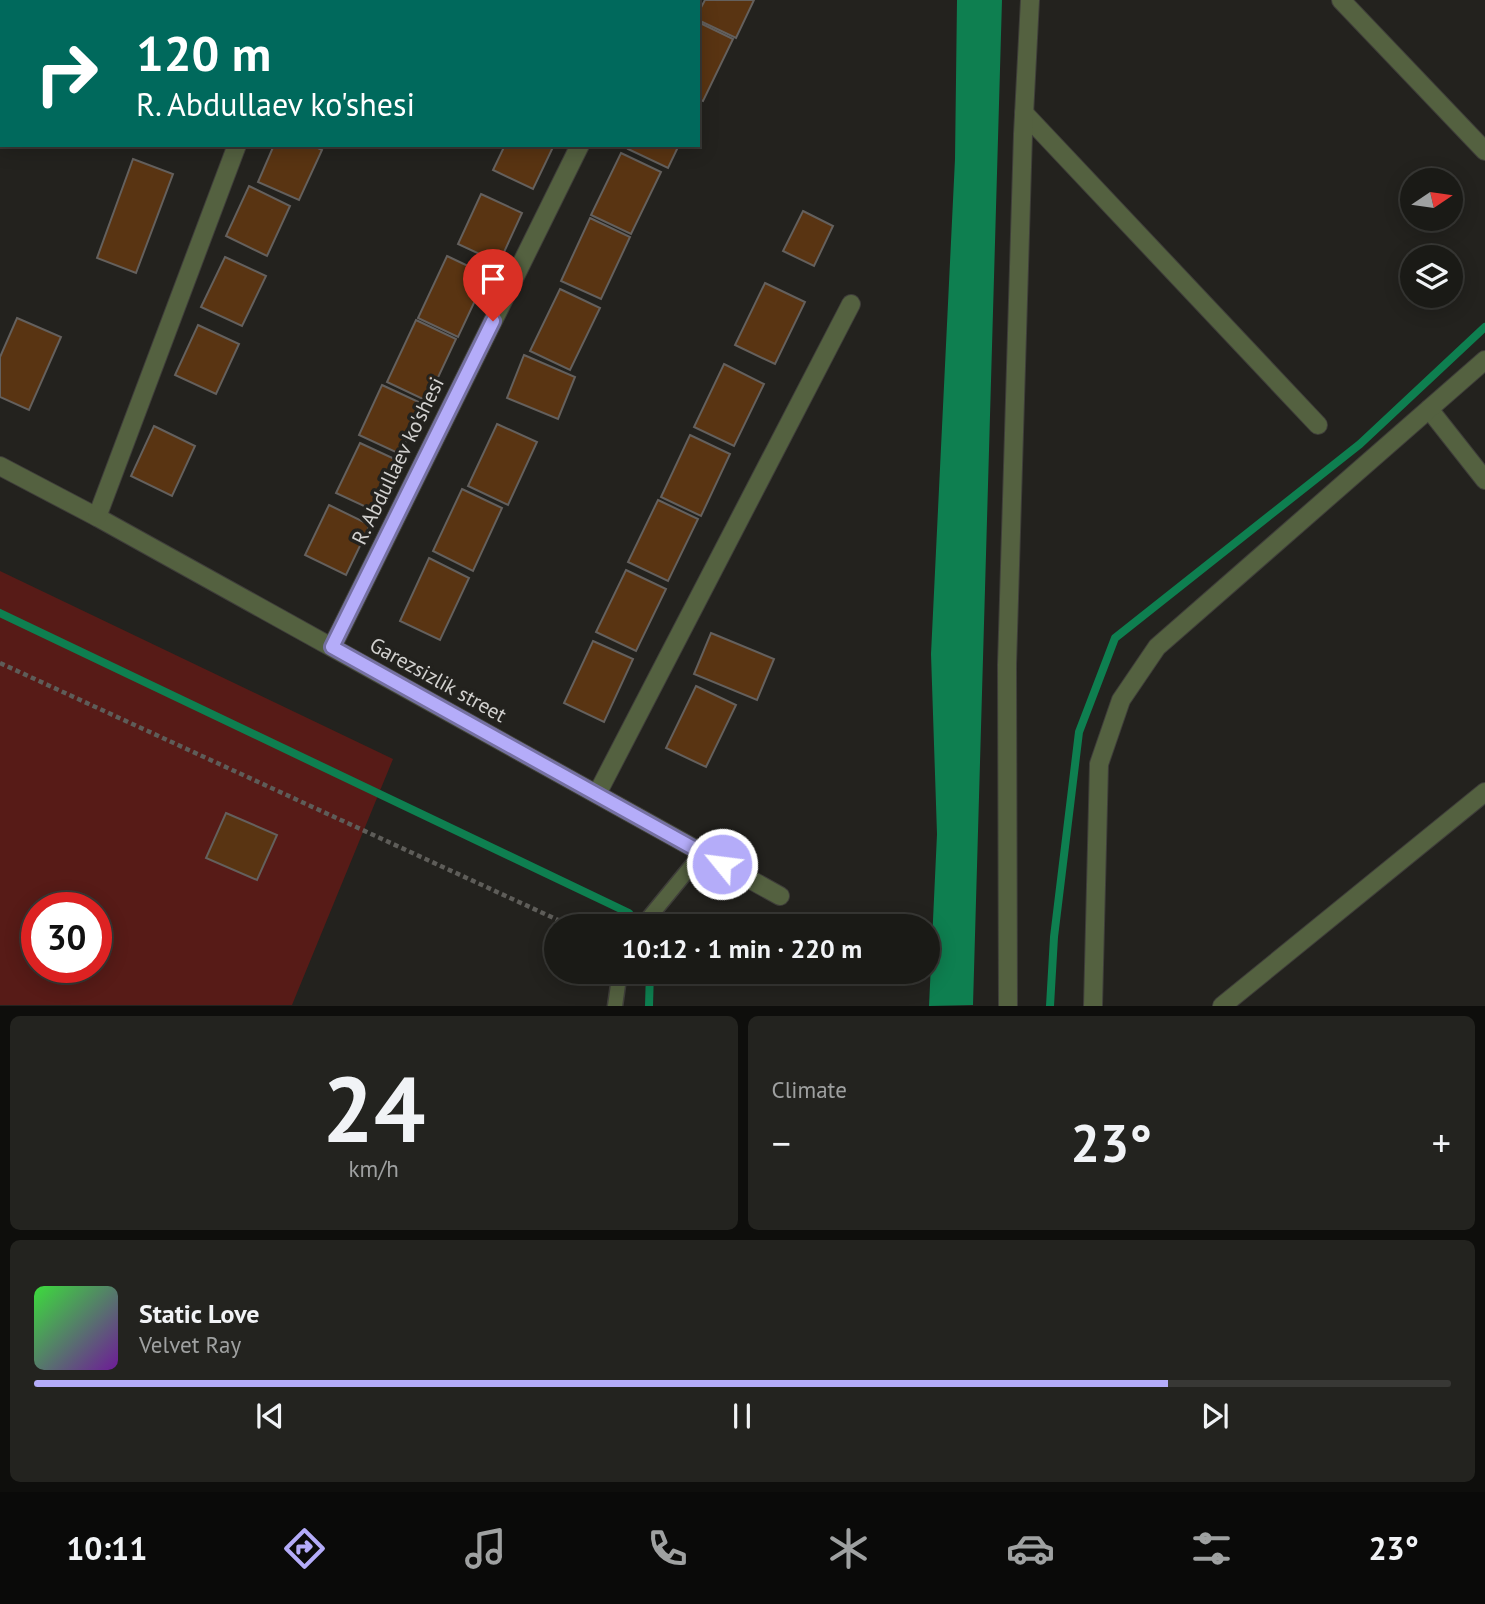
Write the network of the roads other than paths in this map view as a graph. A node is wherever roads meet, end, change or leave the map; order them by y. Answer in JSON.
{"nodes":[{"id":1,"x":1030,"y":0,"type":"edge"},
{"id":2,"x":1341,"y":0,"type":"edge"},
{"id":3,"x":1024,"y":113,"type":"junction"},
{"id":4,"x":236,"y":147,"type":"edge"},
{"id":5,"x":579,"y":147,"type":"edge"},
{"id":6,"x":1485,"y":152,"type":"edge"},
{"id":7,"x":851,"y":304,"type":"dead end"},
{"id":8,"x":1485,"y":360,"type":"edge"},
{"id":9,"x":1429,"y":409,"type":"junction"},
{"id":10,"x":1318,"y":425,"type":"dead end"},
{"id":11,"x":0,"y":466,"type":"edge"},
{"id":12,"x":1485,"y":480,"type":"edge"},
{"id":13,"x":97,"y":517,"type":"junction"},
{"id":14,"x":332,"y":647,"type":"junction"},
{"id":15,"x":1485,"y":792,"type":"edge"},
{"id":16,"x":597,"y":794,"type":"junction"},
{"id":17,"x":702,"y":853,"type":"junction"},
{"id":18,"x":780,"y":896,"type":"dead end"},
{"id":19,"x":652,"y":914,"type":"edge"},
{"id":20,"x":618,"y":984,"type":"edge"},
{"id":21,"x":615,"y":1006,"type":"edge"},
{"id":22,"x":1008,"y":1006,"type":"edge"},
{"id":23,"x":1093,"y":1006,"type":"edge"},
{"id":24,"x":1222,"y":1006,"type":"edge"}],
"edges":[{"from":1,"to":3,"type":"street"},
{"from":2,"to":6,"type":"street"},
{"from":3,"to":10,"type":"street"},
{"from":3,"to":22,"type":"street"},
{"from":4,"to":13,"type":"street"},
{"from":5,"to":14,"type":"street","name":"R. Abdullaev ko'shesi"},
{"from":7,"to":16,"type":"street"},
{"from":8,"to":9,"type":"street"},
{"from":9,"to":12,"type":"street"},
{"from":9,"to":23,"type":"street"},
{"from":11,"to":13,"type":"street","name":"Garezsizlik street"},
{"from":13,"to":14,"type":"street","name":"Garezsizlik street"},
{"from":14,"to":16,"type":"street","name":"Garezsizlik street"},
{"from":15,"to":24,"type":"street"},
{"from":16,"to":17,"type":"street","name":"Garezsizlik street"},
{"from":17,"to":18,"type":"street","name":"Garezsizlik street"},
{"from":17,"to":19,"type":"lane"},
{"from":20,"to":21,"type":"lane"}]}
